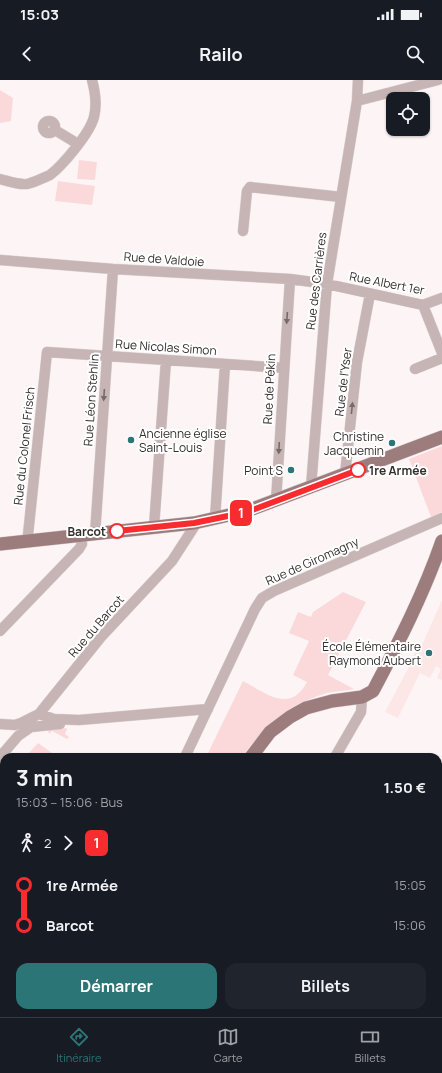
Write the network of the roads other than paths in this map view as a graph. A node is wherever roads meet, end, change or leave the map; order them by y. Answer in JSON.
{"nodes":[{"id":1,"x":92,"y":80,"type":"edge"},
{"id":2,"x":358,"y":80,"type":"edge"},
{"id":3,"x":438,"y":80,"type":"edge"},
{"id":4,"x":357,"y":100,"type":"junction"},
{"id":5,"x":55,"y":130,"type":"dead end"},
{"id":6,"x":78,"y":144,"type":"junction"},
{"id":7,"x":0,"y":179,"type":"edge"},
{"id":8,"x":341,"y":197,"type":"junction"},
{"id":9,"x":243,"y":231,"type":"dead end"},
{"id":10,"x":0,"y":260,"type":"edge"},
{"id":11,"x":113,"y":269,"type":"junction"},
{"id":12,"x":290,"y":279,"type":"junction"},
{"id":13,"x":327,"y":284,"type":"junction"},
{"id":14,"x":370,"y":294,"type":"junction"},
{"id":15,"x":442,"y":298,"type":"edge"},
{"id":16,"x":423,"y":305,"type":"junction"},
{"id":17,"x":47,"y":352,"type":"joint"},
{"id":18,"x":442,"y":353,"type":"edge"},
{"id":19,"x":106,"y":356,"type":"junction"},
{"id":20,"x":442,"y":358,"type":"edge"},
{"id":21,"x":166,"y":360,"type":"junction"},
{"id":22,"x":225,"y":364,"type":"junction"},
{"id":23,"x":284,"y":368,"type":"junction"},
{"id":24,"x":415,"y":369,"type":"dead end"},
{"id":25,"x":442,"y":437,"type":"edge"},
{"id":26,"x":345,"y":474,"type":"junction"},
{"id":27,"x":311,"y":487,"type":"junction"},
{"id":28,"x":276,"y":501,"type":"junction"},
{"id":29,"x":442,"y":518,"type":"edge"},
{"id":30,"x":215,"y":519,"type":"junction"},
{"id":31,"x":194,"y":523,"type":"junction"},
{"id":32,"x":154,"y":527,"type":"junction"},
{"id":33,"x":95,"y":534,"type":"junction"},
{"id":34,"x":81,"y":535,"type":"junction"},
{"id":35,"x":442,"y":541,"type":"edge"},
{"id":36,"x":29,"y":542,"type":"junction"},
{"id":37,"x":0,"y":544,"type":"edge"},
{"id":38,"x":0,"y":631,"type":"edge"},
{"id":39,"x":362,"y":697,"type":"junction"},
{"id":40,"x":208,"y":709,"type":"junction"},
{"id":41,"x":39,"y":714,"type":"junction"},
{"id":42,"x":79,"y":720,"type":"junction"},
{"id":43,"x":0,"y":724,"type":"edge"},
{"id":44,"x":18,"y":724,"type":"junction"},
{"id":45,"x":38,"y":725,"type":"junction"},
{"id":46,"x":0,"y":728,"type":"edge"},
{"id":47,"x":18,"y":736,"type":"junction"},
{"id":48,"x":3,"y":753,"type":"edge"},
{"id":49,"x":187,"y":753,"type":"edge"},
{"id":50,"x":253,"y":753,"type":"edge"},
{"id":51,"x":337,"y":753,"type":"edge"}],
"edges":[{"from":1,"to":6,"type":"street"},
{"from":2,"to":4,"type":"street","name":"Rue des Carrières"},
{"from":3,"to":4,"type":"street"},
{"from":4,"to":8,"type":"street","name":"Rue des Carrières"},
{"from":5,"to":6,"type":"street"},
{"from":6,"to":7,"type":"street"},
{"from":8,"to":9,"type":"street"},
{"from":8,"to":13,"type":"street","name":"Rue des Carrières"},
{"from":10,"to":11,"type":"street","name":"Rue de Valdoie"},
{"from":11,"to":12,"type":"street","name":"Rue de Valdoie"},
{"from":11,"to":19,"type":"street","name":"Rue Léon Stehlin"},
{"from":12,"to":13,"type":"street","name":"Rue de Valdoie"},
{"from":12,"to":23,"type":"street","name":"Rue de Pékin","one_way":true},
{"from":13,"to":14,"type":"street","name":"Rue Albert 1er"},
{"from":13,"to":27,"type":"street","name":"Rue des Carrières"},
{"from":14,"to":16,"type":"street","name":"Rue Albert 1er"},
{"from":26,"to":14,"type":"street","name":"Rue de l'Yser","one_way":true},
{"from":15,"to":16,"type":"street","name":"Rue Albert 1er"},
{"from":16,"to":18,"type":"street"},
{"from":17,"to":19,"type":"street","name":"Rue Nicolas Simon"},
{"from":17,"to":36,"type":"street","name":"Rue du Colonel Frisch"},
{"from":19,"to":21,"type":"street","name":"Rue Nicolas Simon"},
{"from":19,"to":33,"type":"street","name":"Rue Léon Stehlin","one_way":true},
{"from":20,"to":24,"type":"street"},
{"from":21,"to":22,"type":"street","name":"Rue Nicolas Simon"},
{"from":21,"to":32,"type":"street"},
{"from":22,"to":23,"type":"street","name":"Rue Nicolas Simon"},
{"from":22,"to":30,"type":"street"},
{"from":23,"to":28,"type":"street","name":"Rue de Pékin","one_way":true},
{"from":25,"to":26,"type":"main road"},
{"from":26,"to":27,"type":"main road"},
{"from":27,"to":28,"type":"main road"},
{"from":28,"to":30,"type":"main road"},
{"from":29,"to":40,"type":"street","name":"Rue de Giromagny"},
{"from":30,"to":31,"type":"main road"},
{"from":31,"to":32,"type":"main road"},
{"from":31,"to":41,"type":"street","name":"Rue du Barcot"},
{"from":32,"to":33,"type":"main road"},
{"from":33,"to":34,"type":"main road"},
{"from":34,"to":36,"type":"main road"},
{"from":34,"to":38,"type":"street"},
{"from":35,"to":39,"type":"main road"},
{"from":36,"to":37,"type":"main road"},
{"from":39,"to":50,"type":"main road"},
{"from":39,"to":51,"type":"street"},
{"from":40,"to":42,"type":"street"},
{"from":40,"to":49,"type":"street"},
{"from":41,"to":42,"type":"street"},
{"from":41,"to":44,"type":"street","name":"Rue du Barcot"},
{"from":41,"to":45,"type":"street"},
{"from":42,"to":45,"type":"street"},
{"from":43,"to":44,"type":"street","name":"Rue du Barcot"},
{"from":44,"to":47,"type":"street"},
{"from":45,"to":47,"type":"street"},
{"from":46,"to":47,"type":"street"},
{"from":47,"to":48,"type":"street"}]}
